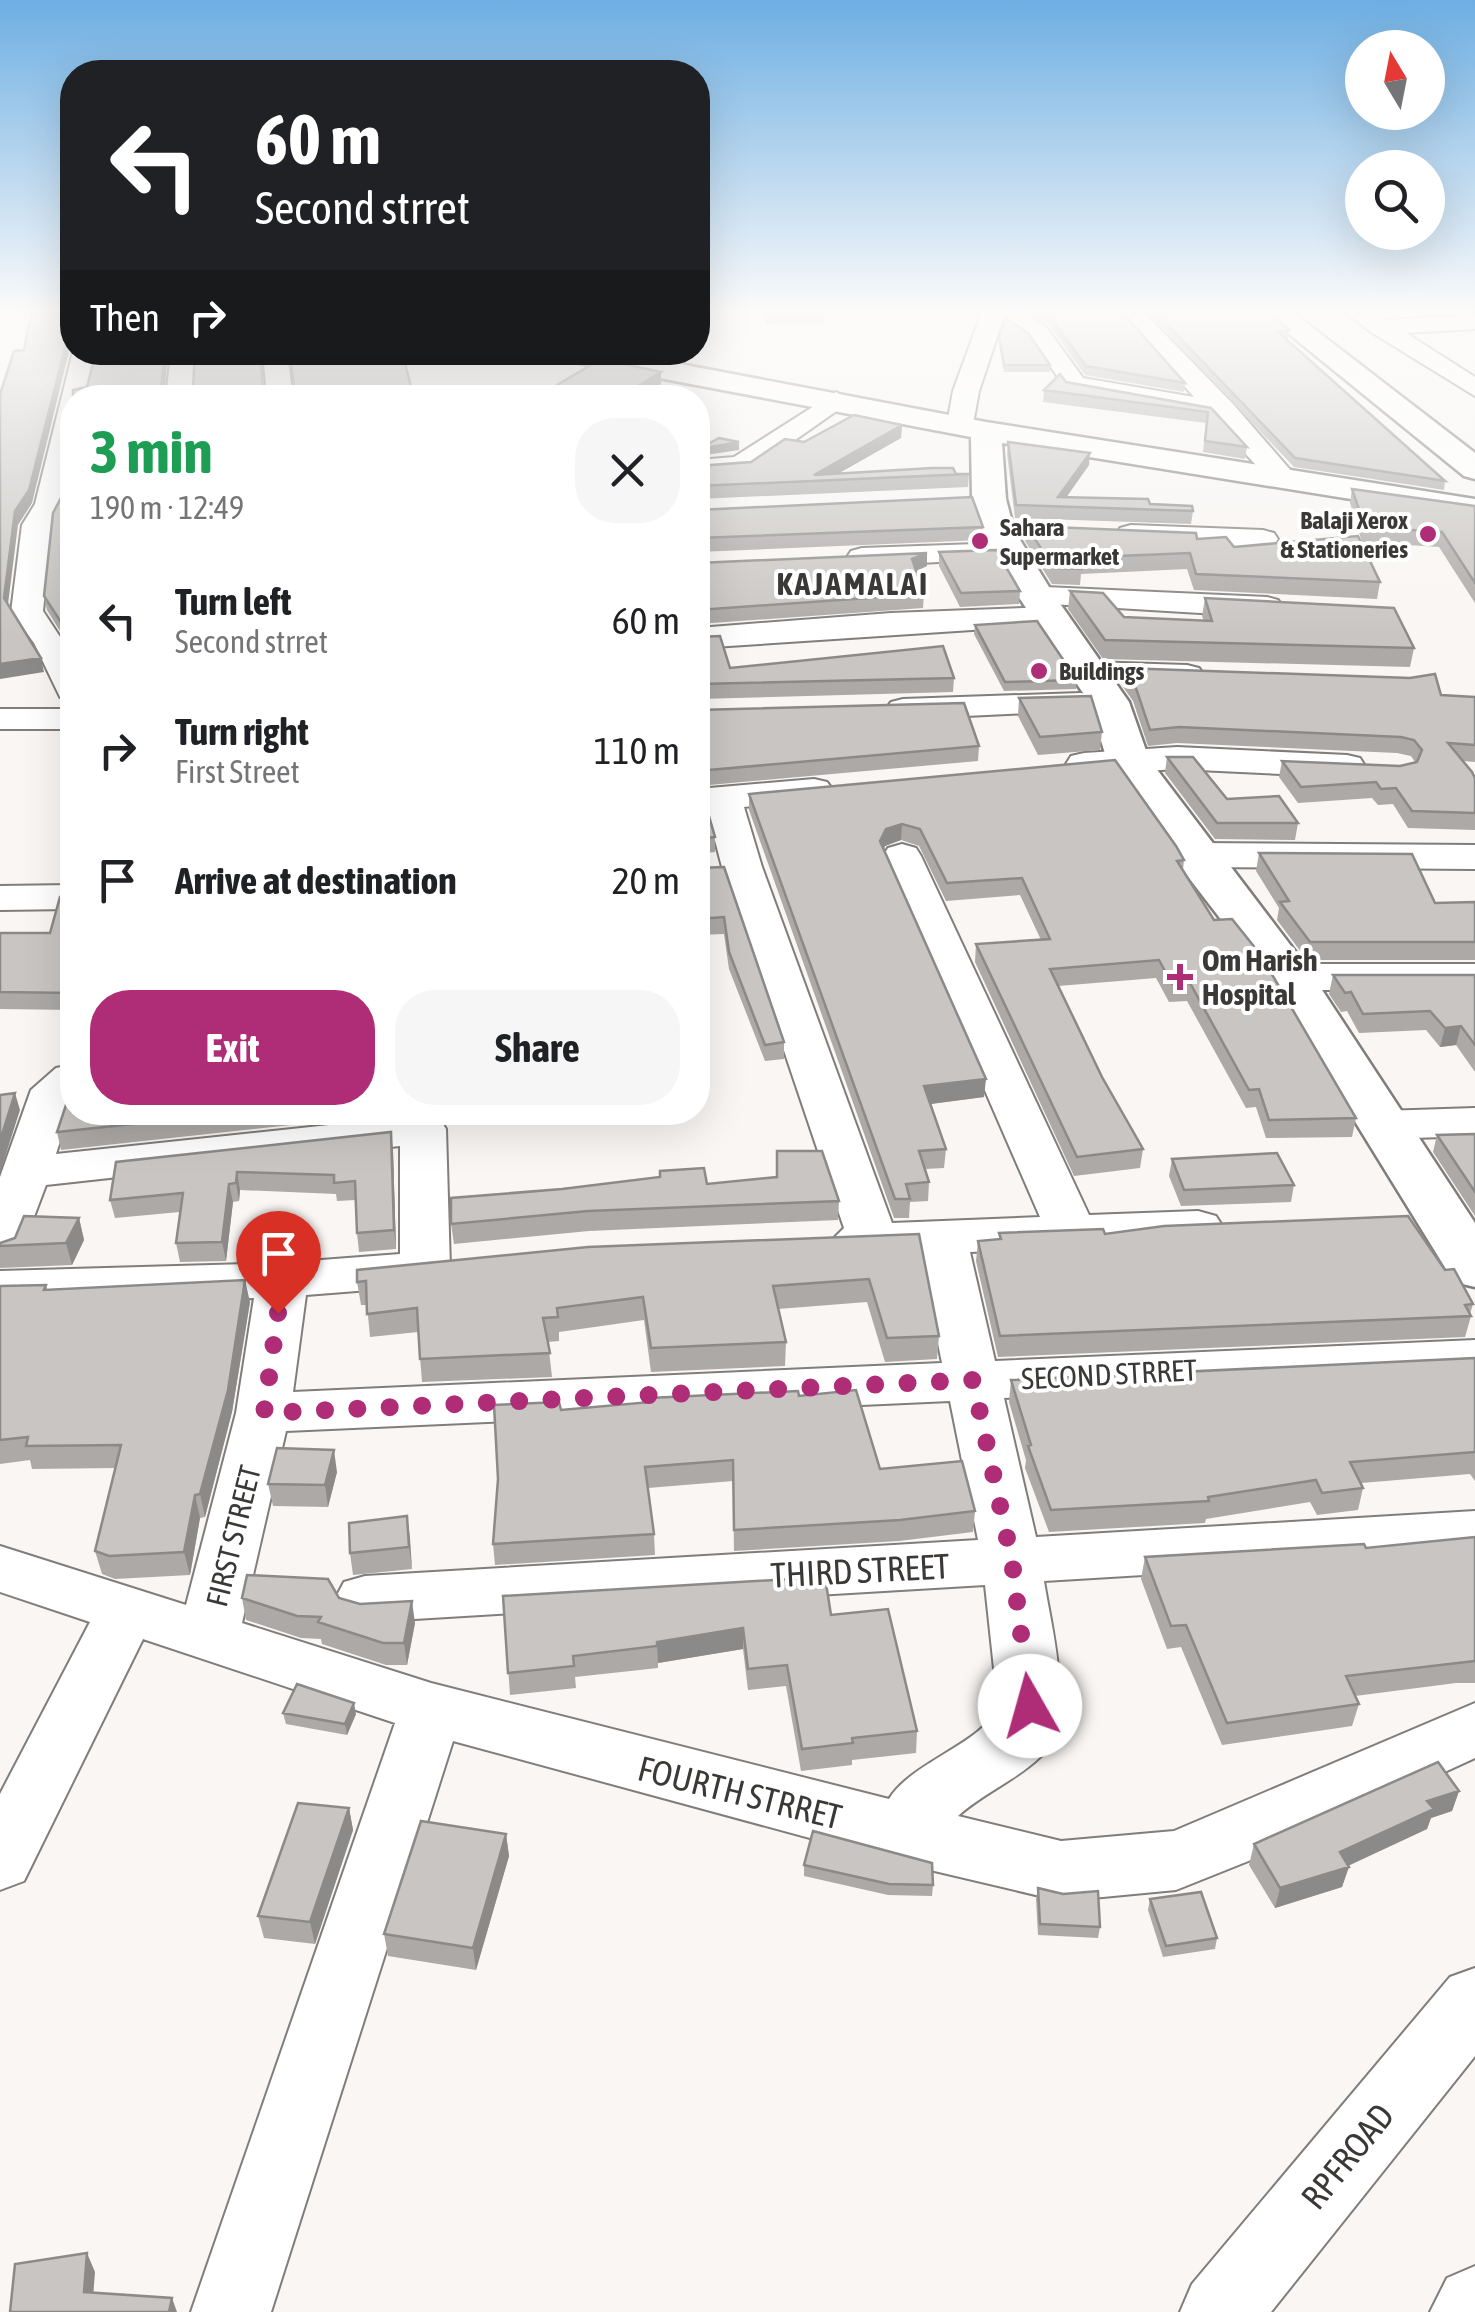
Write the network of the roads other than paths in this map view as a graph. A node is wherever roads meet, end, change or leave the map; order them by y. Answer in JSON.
{"nodes":[{"id":1,"x":807,"y":420,"type":"edge"},
{"id":2,"x":937,"y":420,"type":"edge"},
{"id":3,"x":972,"y":420,"type":"edge"},
{"id":4,"x":1233,"y":420,"type":"edge"},
{"id":5,"x":1411,"y":420,"type":"edge"},
{"id":6,"x":973,"y":427,"type":"junction"},
{"id":7,"x":1445,"y":447,"type":"junction"},
{"id":8,"x":710,"y":467,"type":"edge"},
{"id":9,"x":1475,"y":469,"type":"edge"},
{"id":10,"x":60,"y":471,"type":"edge"},
{"id":11,"x":1286,"y":480,"type":"junction"},
{"id":12,"x":1405,"y":499,"type":"junction"},
{"id":13,"x":1475,"y":510,"type":"edge"},
{"id":14,"x":53,"y":511,"type":"edge"},
{"id":15,"x":1000,"y":522,"type":"junction"},
{"id":16,"x":0,"y":526,"type":"edge"},
{"id":17,"x":1092,"y":533,"type":"edge"},
{"id":18,"x":1263,"y":539,"type":"dead end"},
{"id":19,"x":834,"y":558,"type":"edge"},
{"id":20,"x":29,"y":600,"type":"edge"},
{"id":21,"x":1044,"y":607,"type":"junction"},
{"id":22,"x":1293,"y":608,"type":"edge"},
{"id":23,"x":710,"y":636,"type":"edge"},
{"id":24,"x":60,"y":664,"type":"edge"},
{"id":25,"x":710,"y":667,"type":"edge"},
{"id":26,"x":712,"y":674,"type":"edge"},
{"id":27,"x":1224,"y":676,"type":"edge"},
{"id":28,"x":1100,"y":687,"type":"junction"},
{"id":29,"x":868,"y":710,"type":"edge"},
{"id":30,"x":0,"y":718,"type":"edge"},
{"id":31,"x":60,"y":719,"type":"edge"},
{"id":32,"x":1128,"y":760,"type":"junction"},
{"id":33,"x":1051,"y":768,"type":"edge"},
{"id":34,"x":1378,"y":768,"type":"edge"},
{"id":35,"x":858,"y":786,"type":"edge"},
{"id":36,"x":710,"y":800,"type":"edge"},
{"id":37,"x":1196,"y":855,"type":"junction"},
{"id":38,"x":902,"y":856,"type":"dead end"},
{"id":39,"x":1475,"y":856,"type":"edge"},
{"id":40,"x":742,"y":867,"type":"junction"},
{"id":41,"x":710,"y":868,"type":"edge"},
{"id":42,"x":60,"y":896,"type":"edge"},
{"id":43,"x":0,"y":898,"type":"edge"},
{"id":44,"x":1290,"y":977,"type":"junction"},
{"id":45,"x":1475,"y":977,"type":"edge"},
{"id":46,"x":60,"y":1086,"type":"edge"},
{"id":47,"x":1475,"y":1122,"type":"edge"},
{"id":48,"x":392,"y":1125,"type":"edge"},
{"id":49,"x":423,"y":1125,"type":"edge"},
{"id":50,"x":1382,"y":1125,"type":"junction"},
{"id":51,"x":28,"y":1172,"type":"junction"},
{"id":52,"x":1441,"y":1215,"type":"junction"},
{"id":53,"x":1383,"y":1218,"type":"edge"},
{"id":54,"x":1247,"y":1224,"type":"edge"},
{"id":55,"x":1072,"y":1233,"type":"junction"},
{"id":56,"x":942,"y":1238,"type":"junction"},
{"id":57,"x":873,"y":1240,"type":"junction"},
{"id":58,"x":816,"y":1242,"type":"edge"},
{"id":59,"x":0,"y":1246,"type":"edge"},
{"id":60,"x":480,"y":1263,"type":"edge"},
{"id":61,"x":425,"y":1268,"type":"junction"},
{"id":62,"x":1475,"y":1268,"type":"edge"},
{"id":63,"x":282,"y":1280,"type":"junction"},
{"id":64,"x":0,"y":1288,"type":"edge"},
{"id":65,"x":1475,"y":1358,"type":"edge"},
{"id":66,"x":973,"y":1380,"type":"junction"},
{"id":67,"x":264,"y":1413,"type":"junction"},
{"id":68,"x":1475,"y":1533,"type":"edge"},
{"id":69,"x":1012,"y":1561,"type":"junction"},
{"id":70,"x":0,"y":1569,"type":"edge"},
{"id":71,"x":365,"y":1599,"type":"edge"},
{"id":72,"x":127,"y":1610,"type":"junction"},
{"id":73,"x":208,"y":1635,"type":"junction"},
{"id":74,"x":431,"y":1708,"type":"junction"},
{"id":75,"x":1475,"y":1729,"type":"edge"},
{"id":76,"x":910,"y":1836,"type":"junction"},
{"id":77,"x":0,"y":1860,"type":"edge"},
{"id":78,"x":1475,"y":2001,"type":"edge"},
{"id":79,"x":1475,"y":2306,"type":"edge"},
{"id":80,"x":230,"y":2312,"type":"edge"},
{"id":81,"x":1220,"y":2312,"type":"edge"},
{"id":82,"x":1470,"y":2312,"type":"edge"}],
"edges":[{"from":1,"to":8,"type":"street"},
{"from":2,"to":6,"type":"main road"},
{"from":3,"to":6,"type":"street"},
{"from":4,"to":11,"type":"street"},
{"from":5,"to":7,"type":"main road"},
{"from":6,"to":11,"type":"main road"},
{"from":6,"to":15,"type":"main road"},
{"from":7,"to":9,"type":"main road"},
{"from":7,"to":12,"type":"main road"},
{"from":10,"to":14,"type":"street"},
{"from":11,"to":12,"type":"main road"},
{"from":12,"to":13,"type":"main road"},
{"from":14,"to":16,"type":"street"},
{"from":14,"to":20,"type":"street"},
{"from":15,"to":19,"type":"street"},
{"from":15,"to":21,"type":"main road"},
{"from":17,"to":18,"type":"street"},
{"from":20,"to":24,"type":"street"},
{"from":21,"to":22,"type":"street"},
{"from":21,"to":23,"type":"street"},
{"from":21,"to":28,"type":"main road"},
{"from":25,"to":26,"type":"street"},
{"from":27,"to":28,"type":"street"},
{"from":28,"to":29,"type":"street"},
{"from":28,"to":32,"type":"main road"},
{"from":30,"to":31,"type":"street"},
{"from":32,"to":33,"type":"street"},
{"from":32,"to":34,"type":"street"},
{"from":32,"to":37,"type":"main road"},
{"from":35,"to":36,"type":"street"},
{"from":36,"to":40,"type":"street"},
{"from":37,"to":39,"type":"street"},
{"from":37,"to":44,"type":"main road"},
{"from":38,"to":55,"type":"street"},
{"from":40,"to":41,"type":"street"},
{"from":40,"to":57,"type":"street"},
{"from":42,"to":43,"type":"street"},
{"from":44,"to":45,"type":"street"},
{"from":44,"to":50,"type":"main road"},
{"from":46,"to":51,"type":"street"},
{"from":47,"to":50,"type":"street"},
{"from":48,"to":51,"type":"street"},
{"from":49,"to":61,"type":"street"},
{"from":50,"to":52,"type":"main road"},
{"from":51,"to":59,"type":"street"},
{"from":52,"to":53,"type":"street"},
{"from":52,"to":62,"type":"main road"},
{"from":54,"to":55,"type":"street"},
{"from":55,"to":56,"type":"street"},
{"from":56,"to":57,"type":"street"},
{"from":56,"to":66,"type":"street"},
{"from":57,"to":58,"type":"street"},
{"from":60,"to":61,"type":"street"},
{"from":61,"to":63,"type":"street"},
{"from":63,"to":64,"type":"street"},
{"from":63,"to":67,"type":"street","name":"FIRST STREET"},
{"from":65,"to":66,"type":"street","name":"SECOND STRRET"},
{"from":66,"to":67,"type":"street","name":"SECOND STRRET"},
{"from":66,"to":69,"type":"street"},
{"from":67,"to":73,"type":"street","name":"FIRST STREET"},
{"from":68,"to":69,"type":"street","name":"THIRD STREET"},
{"from":69,"to":71,"type":"street","name":"THIRD STREET"},
{"from":69,"to":76,"type":"street"},
{"from":70,"to":72,"type":"street","name":"FOURTH STRRET"},
{"from":72,"to":73,"type":"street","name":"FOURTH STRRET"},
{"from":72,"to":77,"type":"street"},
{"from":73,"to":74,"type":"street","name":"FOURTH STRRET"},
{"from":74,"to":76,"type":"street","name":"FOURTH STRRET"},
{"from":74,"to":80,"type":"street"},
{"from":75,"to":76,"type":"street","name":"FOURTH STRRET"},
{"from":78,"to":81,"type":"street","name":"RPFROAD"},
{"from":79,"to":82,"type":"street"}]}
